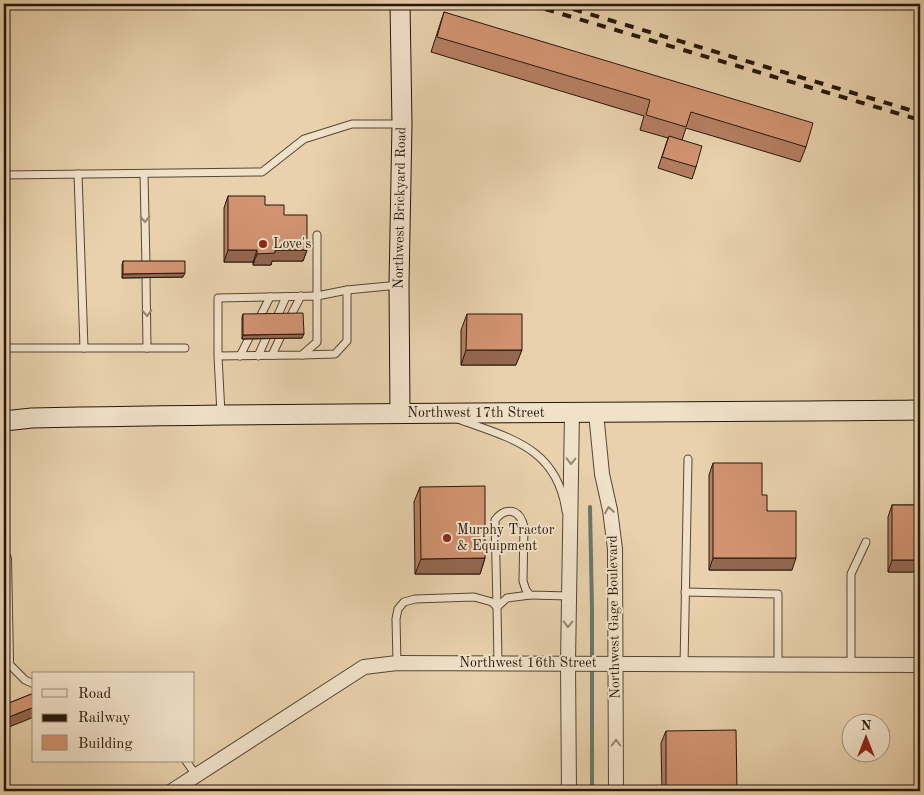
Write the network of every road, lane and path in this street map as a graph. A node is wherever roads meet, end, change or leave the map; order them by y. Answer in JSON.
{"nodes":[{"id":1,"x":400,"y":4,"type":"edge"},
{"id":2,"x":402,"y":124,"type":"junction"},
{"id":3,"x":78,"y":174,"type":"junction"},
{"id":4,"x":144,"y":174,"type":"junction"},
{"id":5,"x":4,"y":175,"type":"edge"},
{"id":6,"x":317,"y":236,"type":"dead end"},
{"id":7,"x":146,"y":265,"type":"edge"},
{"id":8,"x":146,"y":277,"type":"edge"},
{"id":9,"x":399,"y":285,"type":"junction"},
{"id":10,"x":347,"y":290,"type":"junction"},
{"id":11,"x":301,"y":296,"type":"junction"},
{"id":12,"x":317,"y":296,"type":"junction"},
{"id":13,"x":270,"y":297,"type":"junction"},
{"id":14,"x":286,"y":297,"type":"junction"},
{"id":15,"x":260,"y":317,"type":"edge"},
{"id":16,"x":277,"y":317,"type":"edge"},
{"id":17,"x":290,"y":317,"type":"edge"},
{"id":18,"x":249,"y":338,"type":"edge"},
{"id":19,"x":266,"y":338,"type":"edge"},
{"id":20,"x":280,"y":338,"type":"edge"},
{"id":21,"x":4,"y":348,"type":"edge"},
{"id":22,"x":84,"y":348,"type":"junction"},
{"id":23,"x":147,"y":348,"type":"junction"},
{"id":24,"x":185,"y":348,"type":"dead end"},
{"id":25,"x":272,"y":355,"type":"junction"},
{"id":26,"x":302,"y":355,"type":"junction"},
{"id":27,"x":218,"y":356,"type":"junction"},
{"id":28,"x":240,"y":356,"type":"junction"},
{"id":29,"x":258,"y":356,"type":"junction"},
{"id":30,"x":920,"y":410,"type":"edge"},
{"id":31,"x":572,"y":412,"type":"junction"},
{"id":32,"x":400,"y":413,"type":"junction"},
{"id":33,"x":596,"y":413,"type":"junction"},
{"id":34,"x":221,"y":414,"type":"junction"},
{"id":35,"x":444,"y":414,"type":"junction"},
{"id":36,"x":4,"y":416,"type":"edge"},
{"id":37,"x":32,"y":418,"type":"junction"},
{"id":38,"x":4,"y":421,"type":"edge"},
{"id":39,"x":688,"y":459,"type":"dead end"},
{"id":40,"x":570,"y":541,"type":"junction"},
{"id":41,"x":866,"y":542,"type":"dead end"},
{"id":42,"x":4,"y":559,"type":"edge"},
{"id":43,"x":685,"y":592,"type":"junction"},
{"id":44,"x":530,"y":595,"type":"junction"},
{"id":45,"x":568,"y":596,"type":"junction"},
{"id":46,"x":497,"y":607,"type":"junction"},
{"id":47,"x":6,"y":662,"type":"joint"},
{"id":48,"x":397,"y":663,"type":"junction"},
{"id":49,"x":498,"y":663,"type":"junction"},
{"id":50,"x":568,"y":663,"type":"junction"},
{"id":51,"x":615,"y":664,"type":"junction"},
{"id":52,"x":684,"y":664,"type":"junction"},
{"id":53,"x":778,"y":664,"type":"junction"},
{"id":54,"x":851,"y":664,"type":"junction"},
{"id":55,"x":920,"y":665,"type":"edge"},
{"id":56,"x":32,"y":683,"type":"edge"},
{"id":57,"x":187,"y":762,"type":"edge"},
{"id":58,"x":196,"y":775,"type":"junction"},
{"id":59,"x":172,"y":791,"type":"edge"},
{"id":60,"x":569,"y":791,"type":"edge"},
{"id":61,"x":616,"y":791,"type":"edge"}],
"edges":[{"from":1,"to":2,"type":"main road","name":"Northwest Brickyard Road"},
{"from":2,"to":4,"type":"lane"},
{"from":2,"to":9,"type":"main road","name":"Northwest Brickyard Road"},
{"from":3,"to":4,"type":"lane"},
{"from":3,"to":5,"type":"lane"},
{"from":3,"to":22,"type":"lane"},
{"from":4,"to":7,"type":"lane","one_way":true},
{"from":6,"to":12,"type":"lane"},
{"from":8,"to":23,"type":"lane","one_way":true},
{"from":9,"to":10,"type":"lane"},
{"from":9,"to":32,"type":"main road","name":"Northwest Brickyard Road"},
{"from":10,"to":12,"type":"lane"},
{"from":10,"to":26,"type":"lane"},
{"from":11,"to":12,"type":"lane"},
{"from":11,"to":14,"type":"lane"},
{"from":11,"to":17,"type":"lane"},
{"from":12,"to":26,"type":"lane"},
{"from":13,"to":14,"type":"lane"},
{"from":13,"to":15,"type":"lane"},
{"from":13,"to":27,"type":"lane"},
{"from":14,"to":16,"type":"lane"},
{"from":18,"to":28,"type":"lane"},
{"from":19,"to":29,"type":"lane"},
{"from":20,"to":25,"type":"lane"},
{"from":21,"to":22,"type":"lane"},
{"from":22,"to":23,"type":"lane"},
{"from":23,"to":24,"type":"lane"},
{"from":25,"to":26,"type":"lane"},
{"from":25,"to":29,"type":"lane"},
{"from":27,"to":28,"type":"lane"},
{"from":27,"to":34,"type":"lane"},
{"from":28,"to":29,"type":"lane"},
{"from":30,"to":33,"type":"main road","name":"Northwest 17th Street"},
{"from":31,"to":33,"type":"main road","name":"Northwest 17th Street"},
{"from":31,"to":35,"type":"main road","name":"Northwest 17th Street"},
{"from":31,"to":40,"type":"street","one_way":true},
{"from":32,"to":34,"type":"main road","name":"Northwest 17th Street"},
{"from":32,"to":35,"type":"main road","name":"Northwest 17th Street"},
{"from":51,"to":33,"type":"street","name":"Northwest Gage Boulevard","one_way":true},
{"from":34,"to":37,"type":"main road","name":"Northwest 17th Street"},
{"from":35,"to":40,"type":"lane"},
{"from":36,"to":37,"type":"main road","name":"Northwest 17th Street"},
{"from":37,"to":38,"type":"main road","name":"Northwest 17th Street"},
{"from":39,"to":43,"type":"lane"},
{"from":40,"to":45,"type":"street"},
{"from":41,"to":54,"type":"lane"},
{"from":42,"to":47,"type":"street"},
{"from":43,"to":52,"type":"lane"},
{"from":43,"to":53,"type":"lane"},
{"from":44,"to":45,"type":"lane"},
{"from":44,"to":46,"type":"lane"},
{"from":44,"to":46,"type":"lane"},
{"from":45,"to":50,"type":"street","one_way":true},
{"from":46,"to":48,"type":"lane"},
{"from":46,"to":49,"type":"lane"},
{"from":47,"to":56,"type":"lane"},
{"from":48,"to":49,"type":"street","name":"Northwest 16th Street"},
{"from":48,"to":58,"type":"street","name":"Northwest 16th Street"},
{"from":49,"to":50,"type":"street","name":"Northwest 16th Street"},
{"from":50,"to":51,"type":"street","name":"Northwest 16th Street"},
{"from":50,"to":60,"type":"street"},
{"from":51,"to":52,"type":"street","name":"Northwest 16th Street"},
{"from":61,"to":51,"type":"street","name":"Northwest Gage Boulevard","one_way":true},
{"from":52,"to":53,"type":"street","name":"Northwest 16th Street"},
{"from":53,"to":54,"type":"street","name":"Northwest 16th Street"},
{"from":54,"to":55,"type":"street","name":"Northwest 16th Street"},
{"from":57,"to":58,"type":"lane"},
{"from":58,"to":59,"type":"street","name":"Northwest 16th Street"}]}
